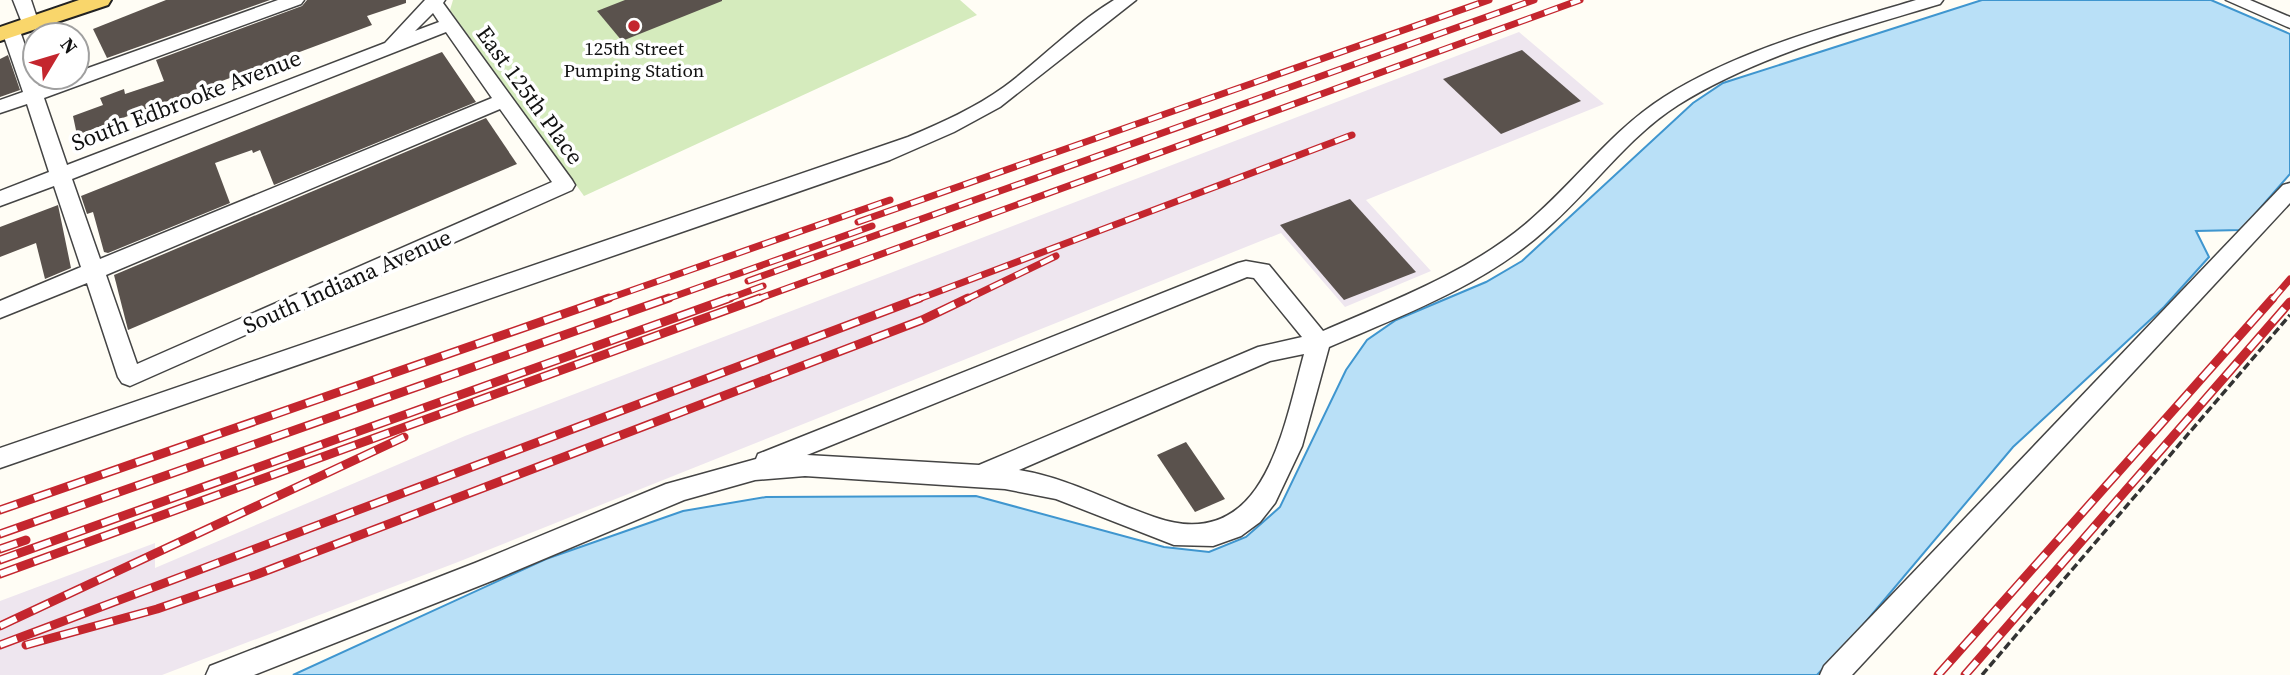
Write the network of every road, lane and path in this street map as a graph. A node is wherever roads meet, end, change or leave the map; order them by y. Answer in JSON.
{"nodes":[{"id":1,"x":22,"y":0,"type":"edge"},
{"id":2,"x":100,"y":0,"type":"edge"},
{"id":3,"x":295,"y":0,"type":"edge"},
{"id":4,"x":1126,"y":0,"type":"edge"},
{"id":5,"x":1934,"y":0,"type":"edge"},
{"id":6,"x":2235,"y":0,"type":"edge"},
{"id":7,"x":435,"y":1,"type":"edge"},
{"id":8,"x":2290,"y":23,"type":"edge"},
{"id":9,"x":450,"y":24,"type":"junction"},
{"id":10,"x":14,"y":30,"type":"edge"},
{"id":11,"x":390,"y":47,"type":"junction"},
{"id":12,"x":33,"y":95,"type":"junction"},
{"id":13,"x":504,"y":100,"type":"junction"},
{"id":14,"x":0,"y":107,"type":"edge"},
{"id":15,"x":61,"y":175,"type":"junction"},
{"id":16,"x":565,"y":186,"type":"joint"},
{"id":17,"x":2290,"y":190,"type":"edge"},
{"id":18,"x":0,"y":199,"type":"edge"},
{"id":19,"x":93,"y":271,"type":"junction"},
{"id":20,"x":0,"y":310,"type":"edge"},
{"id":21,"x":2290,"y":315,"type":"edge"},
{"id":22,"x":1319,"y":342,"type":"junction"},
{"id":23,"x":0,"y":458,"type":"edge"},
{"id":24,"x":732,"y":475,"type":"junction"},
{"id":25,"x":978,"y":477,"type":"junction"},
{"id":26,"x":220,"y":675,"type":"edge"},
{"id":27,"x":1834,"y":675,"type":"edge"},
{"id":28,"x":1982,"y":675,"type":"edge"}],
"edges":[{"from":1,"to":10,"type":"street"},
{"from":2,"to":10,"type":"main road"},
{"from":3,"to":12,"type":"street"},
{"from":4,"to":23,"type":"street"},
{"from":5,"to":22,"type":"street"},
{"from":6,"to":8,"type":"street"},
{"from":7,"to":9,"type":"street","name":"East 125th Place"},
{"from":7,"to":11,"type":"street","name":"South Edbrooke Avenue"},
{"from":9,"to":11,"type":"street","name":"South Edbrooke Avenue"},
{"from":9,"to":13,"type":"street","name":"East 125th Place"},
{"from":10,"to":12,"type":"street"},
{"from":11,"to":15,"type":"street","name":"South Edbrooke Avenue"},
{"from":12,"to":14,"type":"street"},
{"from":12,"to":15,"type":"street"},
{"from":13,"to":16,"type":"street","name":"East 125th Place"},
{"from":13,"to":19,"type":"street"},
{"from":15,"to":18,"type":"street","name":"South Edbrooke Avenue"},
{"from":15,"to":19,"type":"street"},
{"from":16,"to":19,"type":"street","name":"South Indiana Avenue"},
{"from":17,"to":27,"type":"street"},
{"from":19,"to":20,"type":"street"},
{"from":21,"to":28,"type":"path"},
{"from":22,"to":24,"type":"street"},
{"from":22,"to":25,"type":"street"},
{"from":22,"to":25,"type":"street"},
{"from":24,"to":25,"type":"street"},
{"from":24,"to":26,"type":"street"}]}
